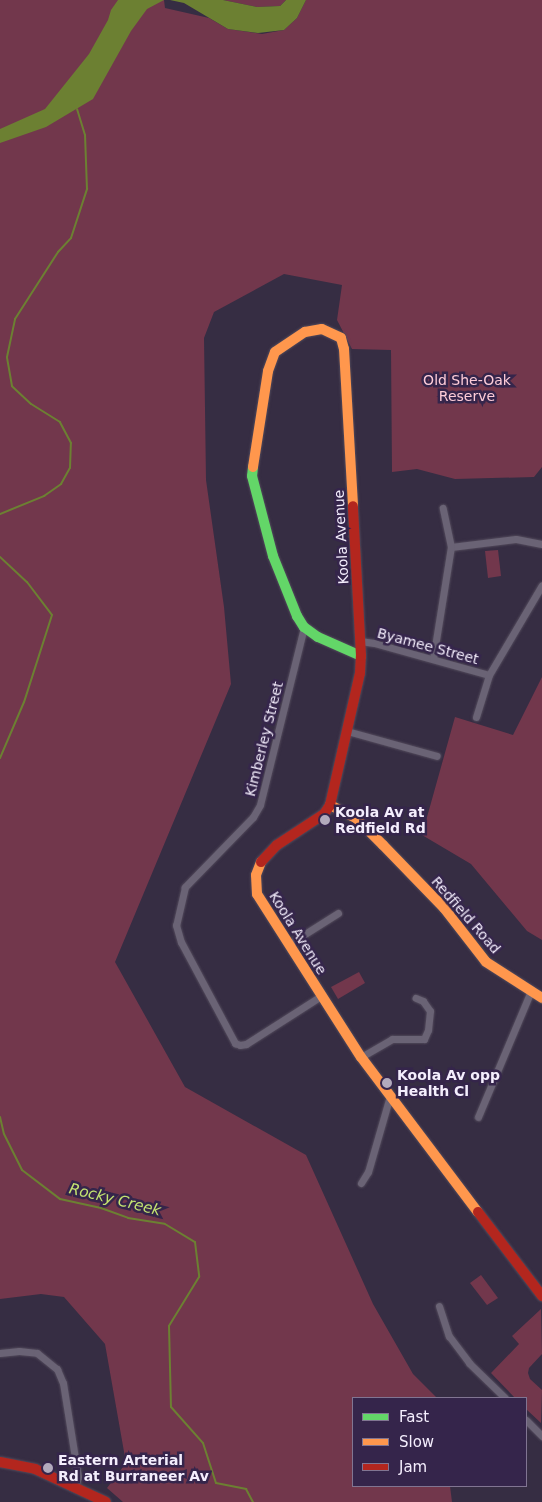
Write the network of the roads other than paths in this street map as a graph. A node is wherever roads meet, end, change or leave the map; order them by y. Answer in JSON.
{"nodes":[{"id":1,"x":443,"y":508,"type":"dead end"},
{"id":2,"x":542,"y":544,"type":"edge"},
{"id":3,"x":451,"y":547,"type":"junction"},
{"id":4,"x":542,"y":585,"type":"edge"},
{"id":5,"x":304,"y":627,"type":"junction"},
{"id":6,"x":360,"y":641,"type":"junction"},
{"id":7,"x":361,"y":656,"type":"junction"},
{"id":8,"x":433,"y":659,"type":"junction"},
{"id":9,"x":489,"y":675,"type":"junction"},
{"id":10,"x":476,"y":717,"type":"dead end"},
{"id":11,"x":347,"y":730,"type":"junction"},
{"id":12,"x":437,"y":756,"type":"dead end"},
{"id":13,"x":330,"y":804,"type":"junction"},
{"id":14,"x":338,"y":913,"type":"dead end"},
{"id":15,"x":289,"y":944,"type":"junction"},
{"id":16,"x":531,"y":991,"type":"junction"},
{"id":17,"x":321,"y":996,"type":"junction"},
{"id":18,"x":416,"y":998,"type":"dead end"},
{"id":19,"x":542,"y":998,"type":"edge"},
{"id":20,"x":361,"y":1057,"type":"junction"},
{"id":21,"x":390,"y":1096,"type":"junction"},
{"id":22,"x":478,"y":1117,"type":"dead end"},
{"id":23,"x":361,"y":1183,"type":"dead end"},
{"id":24,"x":542,"y":1296,"type":"edge"},
{"id":25,"x":439,"y":1306,"type":"dead end"},
{"id":26,"x":0,"y":1354,"type":"edge"},
{"id":27,"x":503,"y":1397,"type":"edge"},
{"id":28,"x":527,"y":1421,"type":"edge"},
{"id":29,"x":542,"y":1436,"type":"edge"},
{"id":30,"x":0,"y":1462,"type":"edge"},
{"id":31,"x":75,"y":1487,"type":"junction"},
{"id":32,"x":106,"y":1502,"type":"edge"}],
"edges":[{"from":1,"to":3,"type":"street"},
{"from":2,"to":3,"type":"street"},
{"from":3,"to":8,"type":"street"},
{"from":4,"to":9,"type":"street"},
{"from":5,"to":6,"type":"street","name":"Koola Avenue"},
{"from":5,"to":7,"type":"street"},
{"from":5,"to":17,"type":"street","name":"Kimberley Street"},
{"from":6,"to":7,"type":"street","name":"Koola Avenue"},
{"from":6,"to":8,"type":"street","name":"Byamee Street"},
{"from":7,"to":11,"type":"street","name":"Koola Avenue"},
{"from":8,"to":9,"type":"street","name":"Byamee Street"},
{"from":9,"to":10,"type":"street"},
{"from":11,"to":12,"type":"street"},
{"from":11,"to":13,"type":"street","name":"Koola Avenue"},
{"from":13,"to":15,"type":"street","name":"Koola Avenue"},
{"from":13,"to":16,"type":"street","name":"Redfield Road"},
{"from":14,"to":15,"type":"street"},
{"from":15,"to":17,"type":"street","name":"Koola Avenue"},
{"from":16,"to":19,"type":"street","name":"Redfield Road"},
{"from":16,"to":22,"type":"street"},
{"from":17,"to":20,"type":"street","name":"Koola Avenue"},
{"from":18,"to":20,"type":"street"},
{"from":20,"to":21,"type":"street","name":"Koola Avenue"},
{"from":21,"to":23,"type":"street"},
{"from":21,"to":24,"type":"street","name":"Koola Avenue"},
{"from":25,"to":27,"type":"street"},
{"from":26,"to":31,"type":"street"},
{"from":28,"to":29,"type":"street"},
{"from":30,"to":31,"type":"street"},
{"from":31,"to":32,"type":"street"}]}
